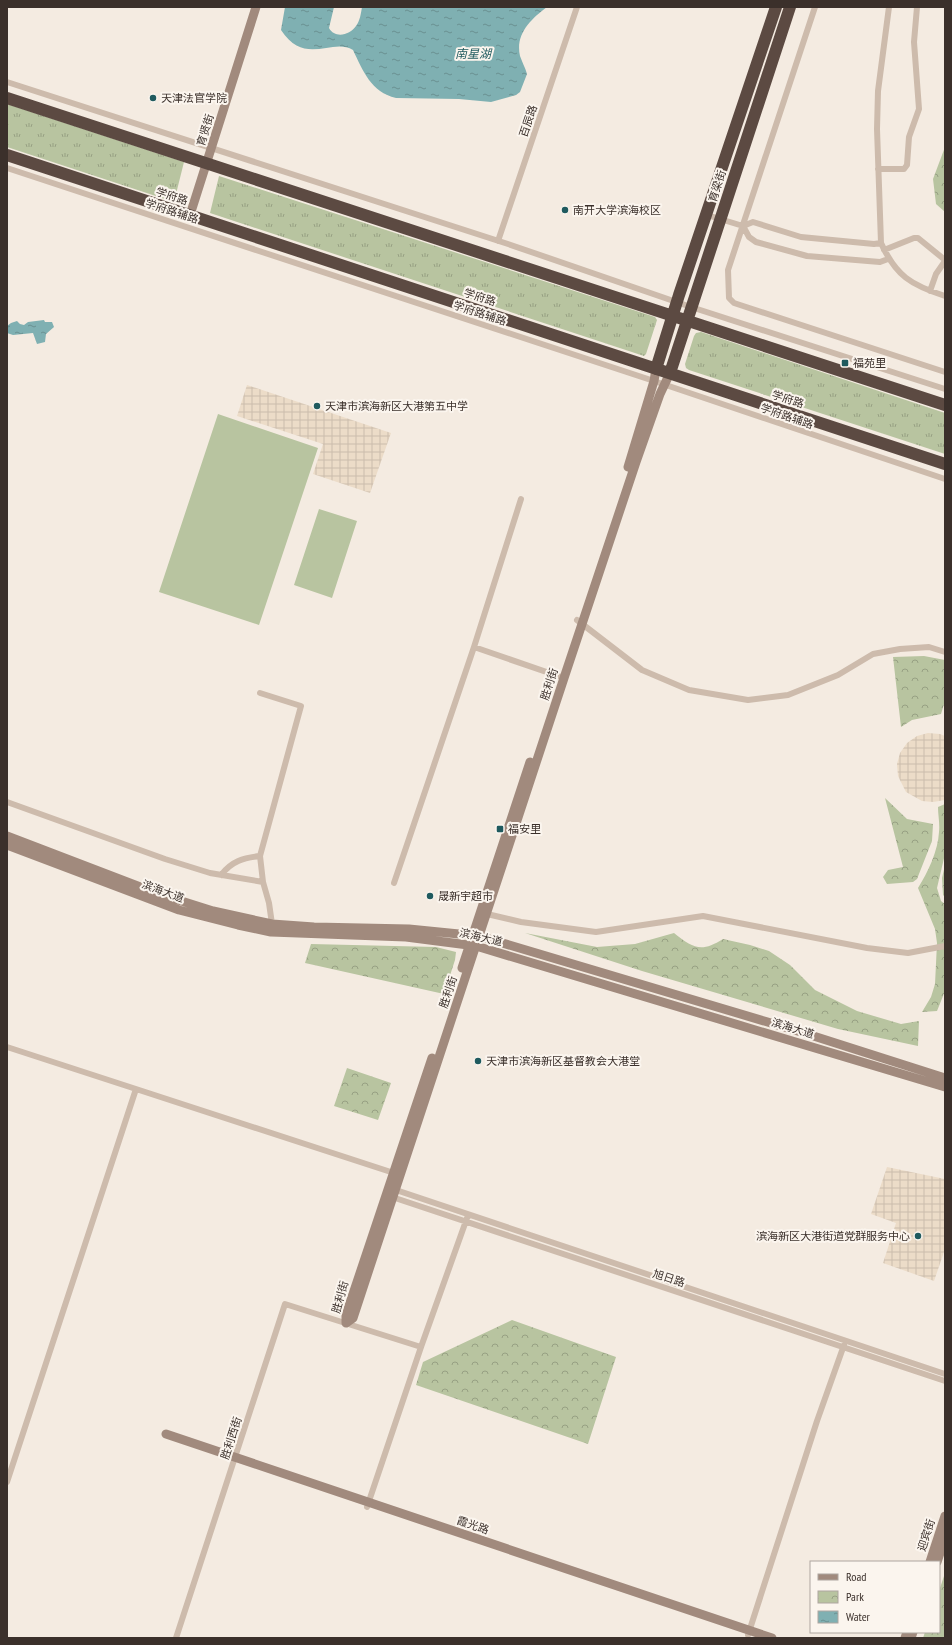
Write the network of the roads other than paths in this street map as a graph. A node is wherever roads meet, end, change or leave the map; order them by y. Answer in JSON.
{"nodes":[{"id":1,"x":256,"y":7,"type":"edge"},
{"id":2,"x":577,"y":7,"type":"edge"},
{"id":3,"x":776,"y":7,"type":"edge"},
{"id":4,"x":790,"y":7,"type":"edge"},
{"id":5,"x":815,"y":7,"type":"edge"},
{"id":6,"x":889,"y":7,"type":"edge"},
{"id":7,"x":917,"y":7,"type":"edge"},
{"id":8,"x":7,"y":82,"type":"edge"},
{"id":9,"x":7,"y":98,"type":"edge"},
{"id":10,"x":211,"y":149,"type":"junction"},
{"id":11,"x":7,"y":155,"type":"edge"},
{"id":12,"x":207,"y":164,"type":"junction"},
{"id":13,"x":7,"y":168,"type":"edge"},
{"id":14,"x":878,"y":169,"type":"junction"},
{"id":15,"x":190,"y":215,"type":"junction"},
{"id":16,"x":707,"y":215,"type":"junction"},
{"id":17,"x":720,"y":219,"type":"junction"},
{"id":18,"x":743,"y":226,"type":"junction"},
{"id":19,"x":498,"y":241,"type":"junction"},
{"id":20,"x":881,"y":243,"type":"junction"},
{"id":21,"x":884,"y":250,"type":"junction"},
{"id":22,"x":888,"y":259,"type":"junction"},
{"id":23,"x":945,"y":261,"type":"edge"},
{"id":24,"x":930,"y":291,"type":"junction"},
{"id":25,"x":945,"y":296,"type":"edge"},
{"id":26,"x":677,"y":301,"type":"junction"},
{"id":27,"x":691,"y":307,"type":"junction"},
{"id":28,"x":673,"y":316,"type":"junction"},
{"id":29,"x":687,"y":320,"type":"junction"},
{"id":30,"x":945,"y":372,"type":"edge"},
{"id":31,"x":655,"y":375,"type":"junction"},
{"id":32,"x":667,"y":379,"type":"junction"},
{"id":33,"x":945,"y":389,"type":"edge"},
{"id":34,"x":945,"y":405,"type":"edge"},
{"id":35,"x":945,"y":464,"type":"edge"},
{"id":36,"x":945,"y":479,"type":"edge"},
{"id":37,"x":521,"y":499,"type":"dead end"},
{"id":38,"x":580,"y":621,"type":"junction"},
{"id":39,"x":474,"y":647,"type":"junction"},
{"id":40,"x":945,"y":652,"type":"edge"},
{"id":41,"x":561,"y":677,"type":"junction"},
{"id":42,"x":260,"y":693,"type":"dead end"},
{"id":43,"x":7,"y":802,"type":"edge"},
{"id":44,"x":7,"y":836,"type":"edge"},
{"id":45,"x":7,"y":845,"type":"edge"},
{"id":46,"x":260,"y":856,"type":"junction"},
{"id":47,"x":221,"y":875,"type":"junction"},
{"id":48,"x":263,"y":882,"type":"junction"},
{"id":49,"x":394,"y":883,"type":"dead end"},
{"id":50,"x":487,"y":914,"type":"junction"},
{"id":51,"x":272,"y":924,"type":"junction"},
{"id":52,"x":476,"y":936,"type":"junction"},
{"id":53,"x":473,"y":946,"type":"junction"},
{"id":54,"x":945,"y":946,"type":"edge"},
{"id":55,"x":7,"y":1047,"type":"edge"},
{"id":56,"x":945,"y":1078,"type":"edge"},
{"id":57,"x":945,"y":1087,"type":"edge"},
{"id":58,"x":136,"y":1090,"type":"junction"},
{"id":59,"x":397,"y":1174,"type":"junction"},
{"id":60,"x":391,"y":1193,"type":"junction"},
{"id":61,"x":468,"y":1214,"type":"junction"},
{"id":62,"x":466,"y":1222,"type":"junction"},
{"id":63,"x":346,"y":1323,"type":"junction"},
{"id":64,"x":844,"y":1344,"type":"junction"},
{"id":65,"x":421,"y":1347,"type":"junction"},
{"id":66,"x":945,"y":1374,"type":"edge"},
{"id":67,"x":945,"y":1381,"type":"edge"},
{"id":68,"x":165,"y":1436,"type":"dead end"},
{"id":69,"x":234,"y":1459,"type":"junction"},
{"id":70,"x":7,"y":1482,"type":"edge"},
{"id":71,"x":368,"y":1504,"type":"junction"},
{"id":72,"x":945,"y":1516,"type":"edge"},
{"id":73,"x":945,"y":1538,"type":"edge"},
{"id":74,"x":930,"y":1561,"type":"edge"},
{"id":75,"x":937,"y":1561,"type":"edge"},
{"id":76,"x":748,"y":1632,"type":"junction"},
{"id":77,"x":176,"y":1638,"type":"edge"},
{"id":78,"x":758,"y":1638,"type":"edge"},
{"id":79,"x":772,"y":1638,"type":"edge"}],
"edges":[{"from":1,"to":10,"type":"street","name":"育贤街"},
{"from":2,"to":19,"type":"street","name":"百辰路"},
{"from":3,"to":16,"type":"highway","name":"育梁街"},
{"from":4,"to":17,"type":"highway","name":"育梁街"},
{"from":5,"to":18,"type":"street"},
{"from":6,"to":14,"type":"street"},
{"from":7,"to":14,"type":"street"},
{"from":8,"to":10,"type":"street"},
{"from":9,"to":12,"type":"highway"},
{"from":10,"to":12,"type":"street","name":"育贤街"},
{"from":10,"to":19,"type":"street"},
{"from":11,"to":15,"type":"highway","name":"学府路"},
{"from":12,"to":15,"type":"street","name":"育贤街"},
{"from":12,"to":28,"type":"highway"},
{"from":13,"to":31,"type":"street","name":"学府路辅路"},
{"from":14,"to":20,"type":"street"},
{"from":15,"to":31,"type":"highway","name":"学府路"},
{"from":16,"to":17,"type":"street"},
{"from":16,"to":26,"type":"highway","name":"育梁街"},
{"from":17,"to":18,"type":"street"},
{"from":17,"to":27,"type":"highway","name":"育梁街"},
{"from":18,"to":20,"type":"street"},
{"from":18,"to":22,"type":"street"},
{"from":18,"to":30,"type":"street"},
{"from":19,"to":26,"type":"street"},
{"from":20,"to":21,"type":"street"},
{"from":21,"to":22,"type":"street"},
{"from":21,"to":23,"type":"street"},
{"from":22,"to":24,"type":"street"},
{"from":23,"to":24,"type":"street"},
{"from":24,"to":25,"type":"street"},
{"from":26,"to":27,"type":"street"},
{"from":26,"to":28,"type":"highway","name":"育梁街"},
{"from":27,"to":29,"type":"highway","name":"育梁街"},
{"from":27,"to":33,"type":"street"},
{"from":28,"to":29,"type":"highway"},
{"from":28,"to":31,"type":"highway","name":"育梁街"},
{"from":29,"to":32,"type":"highway","name":"育梁街"},
{"from":29,"to":34,"type":"highway"},
{"from":31,"to":32,"type":"highway","name":"学府路"},
{"from":31,"to":38,"type":"street","name":"胜利街"},
{"from":32,"to":35,"type":"highway","name":"学府路"},
{"from":32,"to":36,"type":"street","name":"学府路辅路"},
{"from":32,"to":38,"type":"street","name":"胜利街"},
{"from":37,"to":39,"type":"street"},
{"from":38,"to":40,"type":"street"},
{"from":38,"to":41,"type":"street","name":"胜利街"},
{"from":39,"to":41,"type":"street"},
{"from":39,"to":49,"type":"street"},
{"from":41,"to":50,"type":"street","name":"胜利街"},
{"from":41,"to":52,"type":"street","name":"胜利街"},
{"from":42,"to":46,"type":"street"},
{"from":43,"to":47,"type":"street"},
{"from":44,"to":51,"type":"street","name":"滨海大道"},
{"from":45,"to":53,"type":"street","name":"滨海大道"},
{"from":46,"to":47,"type":"street"},
{"from":46,"to":48,"type":"street"},
{"from":47,"to":48,"type":"street"},
{"from":48,"to":51,"type":"street"},
{"from":50,"to":52,"type":"street","name":"胜利街"},
{"from":50,"to":54,"type":"street"},
{"from":51,"to":52,"type":"street","name":"滨海大道"},
{"from":52,"to":53,"type":"street","name":"胜利街"},
{"from":52,"to":56,"type":"street","name":"滨海大道"},
{"from":53,"to":57,"type":"street","name":"滨海大道"},
{"from":53,"to":59,"type":"street","name":"胜利街"},
{"from":55,"to":58,"type":"street"},
{"from":58,"to":59,"type":"street"},
{"from":58,"to":70,"type":"street"},
{"from":59,"to":60,"type":"street","name":"胜利街"},
{"from":60,"to":61,"type":"street","name":"旭日路"},
{"from":60,"to":62,"type":"street","name":"旭日路"},
{"from":60,"to":63,"type":"street","name":"胜利街"},
{"from":61,"to":62,"type":"street"},
{"from":61,"to":64,"type":"street","name":"旭日路"},
{"from":62,"to":64,"type":"street","name":"旭日路"},
{"from":62,"to":65,"type":"street"},
{"from":63,"to":65,"type":"street"},
{"from":63,"to":69,"type":"street","name":"胜利西街"},
{"from":64,"to":66,"type":"street","name":"旭日路"},
{"from":64,"to":67,"type":"street","name":"旭日路"},
{"from":64,"to":76,"type":"street"},
{"from":65,"to":71,"type":"street"},
{"from":68,"to":69,"type":"street","name":"霞光路"},
{"from":69,"to":71,"type":"street","name":"霞光路"},
{"from":69,"to":77,"type":"street","name":"胜利西街"},
{"from":71,"to":76,"type":"street","name":"霞光路"},
{"from":72,"to":74,"type":"street","name":"迎宾街"},
{"from":73,"to":75,"type":"street","name":"迎宾街"},
{"from":76,"to":78,"type":"street","name":"霞光路"},
{"from":76,"to":79,"type":"street","name":"霞光路"}]}
